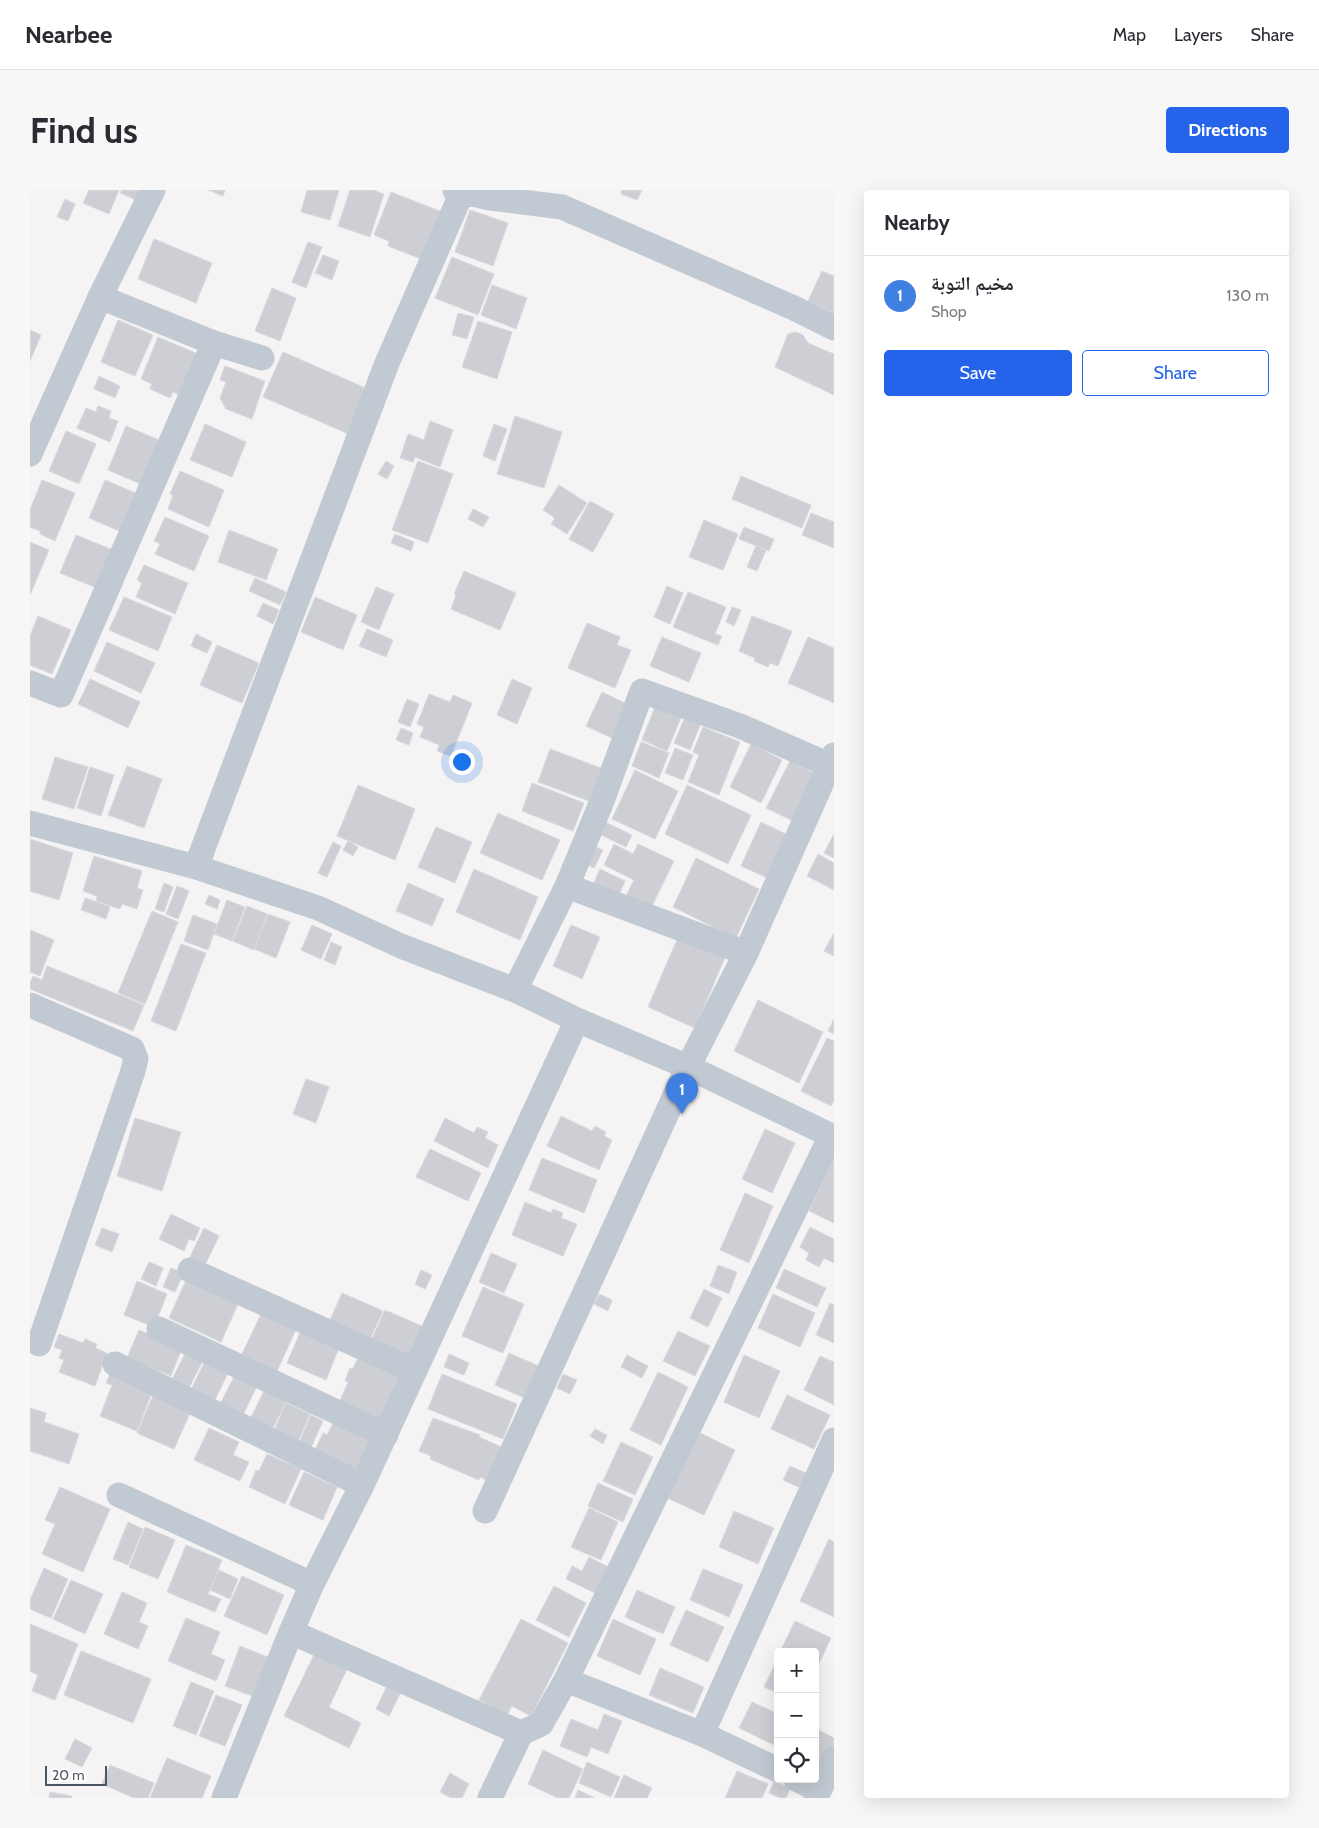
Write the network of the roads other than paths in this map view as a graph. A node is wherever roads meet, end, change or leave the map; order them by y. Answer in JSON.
{"nodes":[{"id":1,"x":153,"y":190,"type":"edge"},
{"id":2,"x":460,"y":191,"type":"edge"},
{"id":3,"x":100,"y":297,"type":"junction"},
{"id":4,"x":834,"y":328,"type":"edge"},
{"id":5,"x":214,"y":343,"type":"junction"},
{"id":6,"x":262,"y":358,"type":"dead end"},
{"id":7,"x":30,"y":454,"type":"edge"},
{"id":8,"x":30,"y":683,"type":"edge"},
{"id":9,"x":832,"y":760,"type":"edge"},
{"id":10,"x":30,"y":824,"type":"edge"},
{"id":11,"x":196,"y":867,"type":"junction"},
{"id":12,"x":566,"y":886,"type":"junction"},
{"id":13,"x":746,"y":953,"type":"junction"},
{"id":14,"x":514,"y":990,"type":"junction"},
{"id":15,"x":30,"y":1004,"type":"edge"},
{"id":16,"x":577,"y":1020,"type":"junction"},
{"id":17,"x":688,"y":1067,"type":"junction"},
{"id":18,"x":833,"y":1136,"type":"edge"},
{"id":19,"x":190,"y":1270,"type":"dead end"},
{"id":20,"x":159,"y":1329,"type":"dead end"},
{"id":21,"x":39,"y":1344,"type":"dead end"},
{"id":22,"x":115,"y":1364,"type":"dead end"},
{"id":23,"x":415,"y":1371,"type":"junction"},
{"id":24,"x":386,"y":1435,"type":"junction"},
{"id":25,"x":834,"y":1440,"type":"edge"},
{"id":26,"x":362,"y":1485,"type":"junction"},
{"id":27,"x":119,"y":1495,"type":"dead end"},
{"id":28,"x":485,"y":1511,"type":"dead end"},
{"id":29,"x":312,"y":1584,"type":"junction"},
{"id":30,"x":291,"y":1632,"type":"junction"},
{"id":31,"x":566,"y":1680,"type":"junction"},
{"id":32,"x":521,"y":1733,"type":"junction"},
{"id":33,"x":702,"y":1734,"type":"junction"},
{"id":34,"x":834,"y":1759,"type":"edge"},
{"id":35,"x":774,"y":1768,"type":"edge"},
{"id":36,"x":802,"y":1783,"type":"edge"},
{"id":37,"x":817,"y":1794,"type":"edge"},
{"id":38,"x":224,"y":1798,"type":"edge"},
{"id":39,"x":490,"y":1798,"type":"edge"}],
"edges":[{"from":1,"to":3,"type":"street"},
{"from":2,"to":4,"type":"street"},
{"from":2,"to":11,"type":"street"},
{"from":3,"to":5,"type":"street"},
{"from":3,"to":7,"type":"street"},
{"from":5,"to":6,"type":"street"},
{"from":5,"to":8,"type":"street"},
{"from":9,"to":12,"type":"street"},
{"from":9,"to":13,"type":"street"},
{"from":10,"to":11,"type":"street"},
{"from":11,"to":14,"type":"street"},
{"from":12,"to":13,"type":"street"},
{"from":12,"to":14,"type":"street"},
{"from":13,"to":17,"type":"street"},
{"from":14,"to":16,"type":"street"},
{"from":15,"to":21,"type":"street"},
{"from":16,"to":17,"type":"street"},
{"from":16,"to":23,"type":"street"},
{"from":17,"to":18,"type":"street"},
{"from":17,"to":28,"type":"street"},
{"from":18,"to":31,"type":"street"},
{"from":19,"to":23,"type":"street"},
{"from":20,"to":24,"type":"street"},
{"from":22,"to":26,"type":"street"},
{"from":23,"to":24,"type":"street"},
{"from":24,"to":26,"type":"street"},
{"from":25,"to":33,"type":"street"},
{"from":26,"to":29,"type":"street"},
{"from":27,"to":29,"type":"street"},
{"from":29,"to":30,"type":"street"},
{"from":30,"to":32,"type":"street"},
{"from":30,"to":38,"type":"street"},
{"from":31,"to":32,"type":"street"},
{"from":31,"to":33,"type":"street"},
{"from":32,"to":39,"type":"street"},
{"from":33,"to":35,"type":"street"},
{"from":34,"to":37,"type":"street"},
{"from":36,"to":37,"type":"street"}]}
